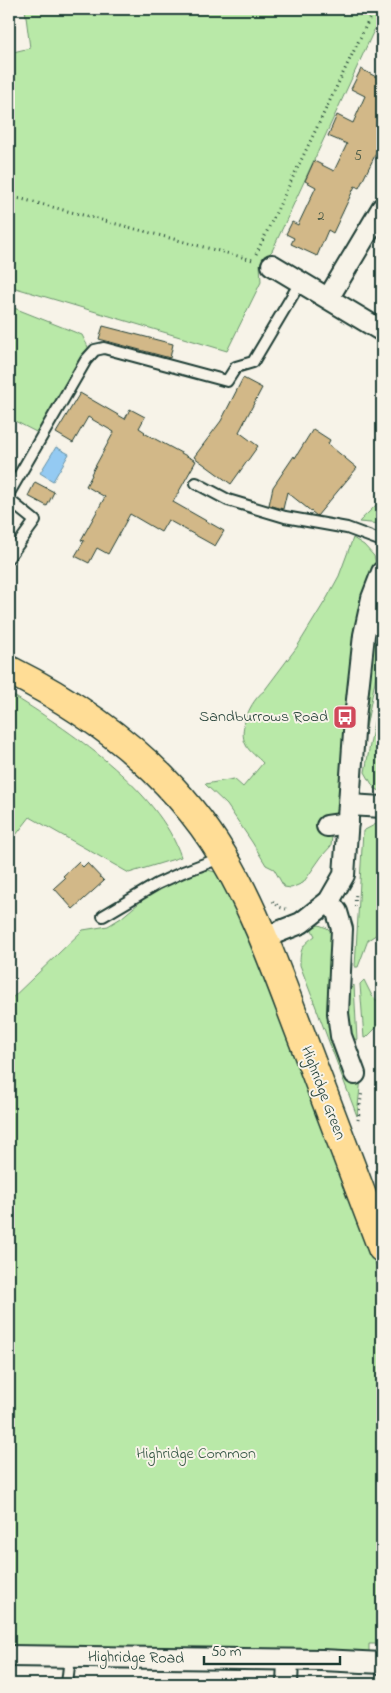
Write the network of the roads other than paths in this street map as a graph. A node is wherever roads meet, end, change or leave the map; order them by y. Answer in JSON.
{"nodes":[{"id":1,"x":382,"y":208,"type":"edge"},
{"id":2,"x":272,"y":265,"type":"road end"},
{"id":3,"x":301,"y":281,"type":"junction"},
{"id":4,"x":329,"y":298,"type":"junction"},
{"id":5,"x":382,"y":331,"type":"edge"},
{"id":6,"x":196,"y":483,"type":"dead end"},
{"id":7,"x":9,"y":493,"type":"edge"},
{"id":8,"x":9,"y":500,"type":"edge"},
{"id":9,"x":382,"y":541,"type":"edge"},
{"id":10,"x":9,"y":557,"type":"edge"},
{"id":11,"x":382,"y":572,"type":"edge"},
{"id":12,"x":9,"y":670,"type":"edge"},
{"id":13,"x":382,"y":807,"type":"edge"},
{"id":14,"x":349,"y":814,"type":"junction"},
{"id":15,"x":326,"y":826,"type":"dead end"},
{"id":16,"x":223,"y":857,"type":"junction"},
{"id":17,"x":329,"y":901,"type":"junction"},
{"id":18,"x":103,"y":916,"type":"dead end"},
{"id":19,"x":263,"y":938,"type":"junction"},
{"id":20,"x":359,"y":1078,"type":"road end"},
{"id":21,"x":382,"y":1248,"type":"edge"},
{"id":22,"x":9,"y":1656,"type":"edge"},
{"id":23,"x":70,"y":1657,"type":"junction"},
{"id":24,"x":288,"y":1661,"type":"junction"},
{"id":25,"x":382,"y":1663,"type":"edge"},
{"id":26,"x":67,"y":1684,"type":"edge"},
{"id":27,"x":287,"y":1684,"type":"edge"}],
"edges":[{"from":1,"to":4,"type":"street"},
{"from":2,"to":3,"type":"street"},
{"from":3,"to":4,"type":"street"},
{"from":3,"to":7,"type":"lane"},
{"from":4,"to":5,"type":"street"},
{"from":6,"to":9,"type":"lane"},
{"from":8,"to":10,"type":"lane"},
{"from":11,"to":14,"type":"street"},
{"from":12,"to":16,"type":"highway","name":"Highridge Green"},
{"from":13,"to":14,"type":"street"},
{"from":14,"to":15,"type":"street"},
{"from":14,"to":17,"type":"street"},
{"from":16,"to":18,"type":"lane"},
{"from":16,"to":19,"type":"highway","name":"Highridge Green"},
{"from":17,"to":19,"type":"street"},
{"from":17,"to":20,"type":"street"},
{"from":19,"to":21,"type":"highway","name":"Highridge Green"},
{"from":22,"to":23,"type":"street","name":"Highridge Road"},
{"from":23,"to":24,"type":"street","name":"Highridge Road"},
{"from":23,"to":26,"type":"lane"},
{"from":24,"to":25,"type":"street","name":"Highridge Road"},
{"from":24,"to":27,"type":"street"}]}
